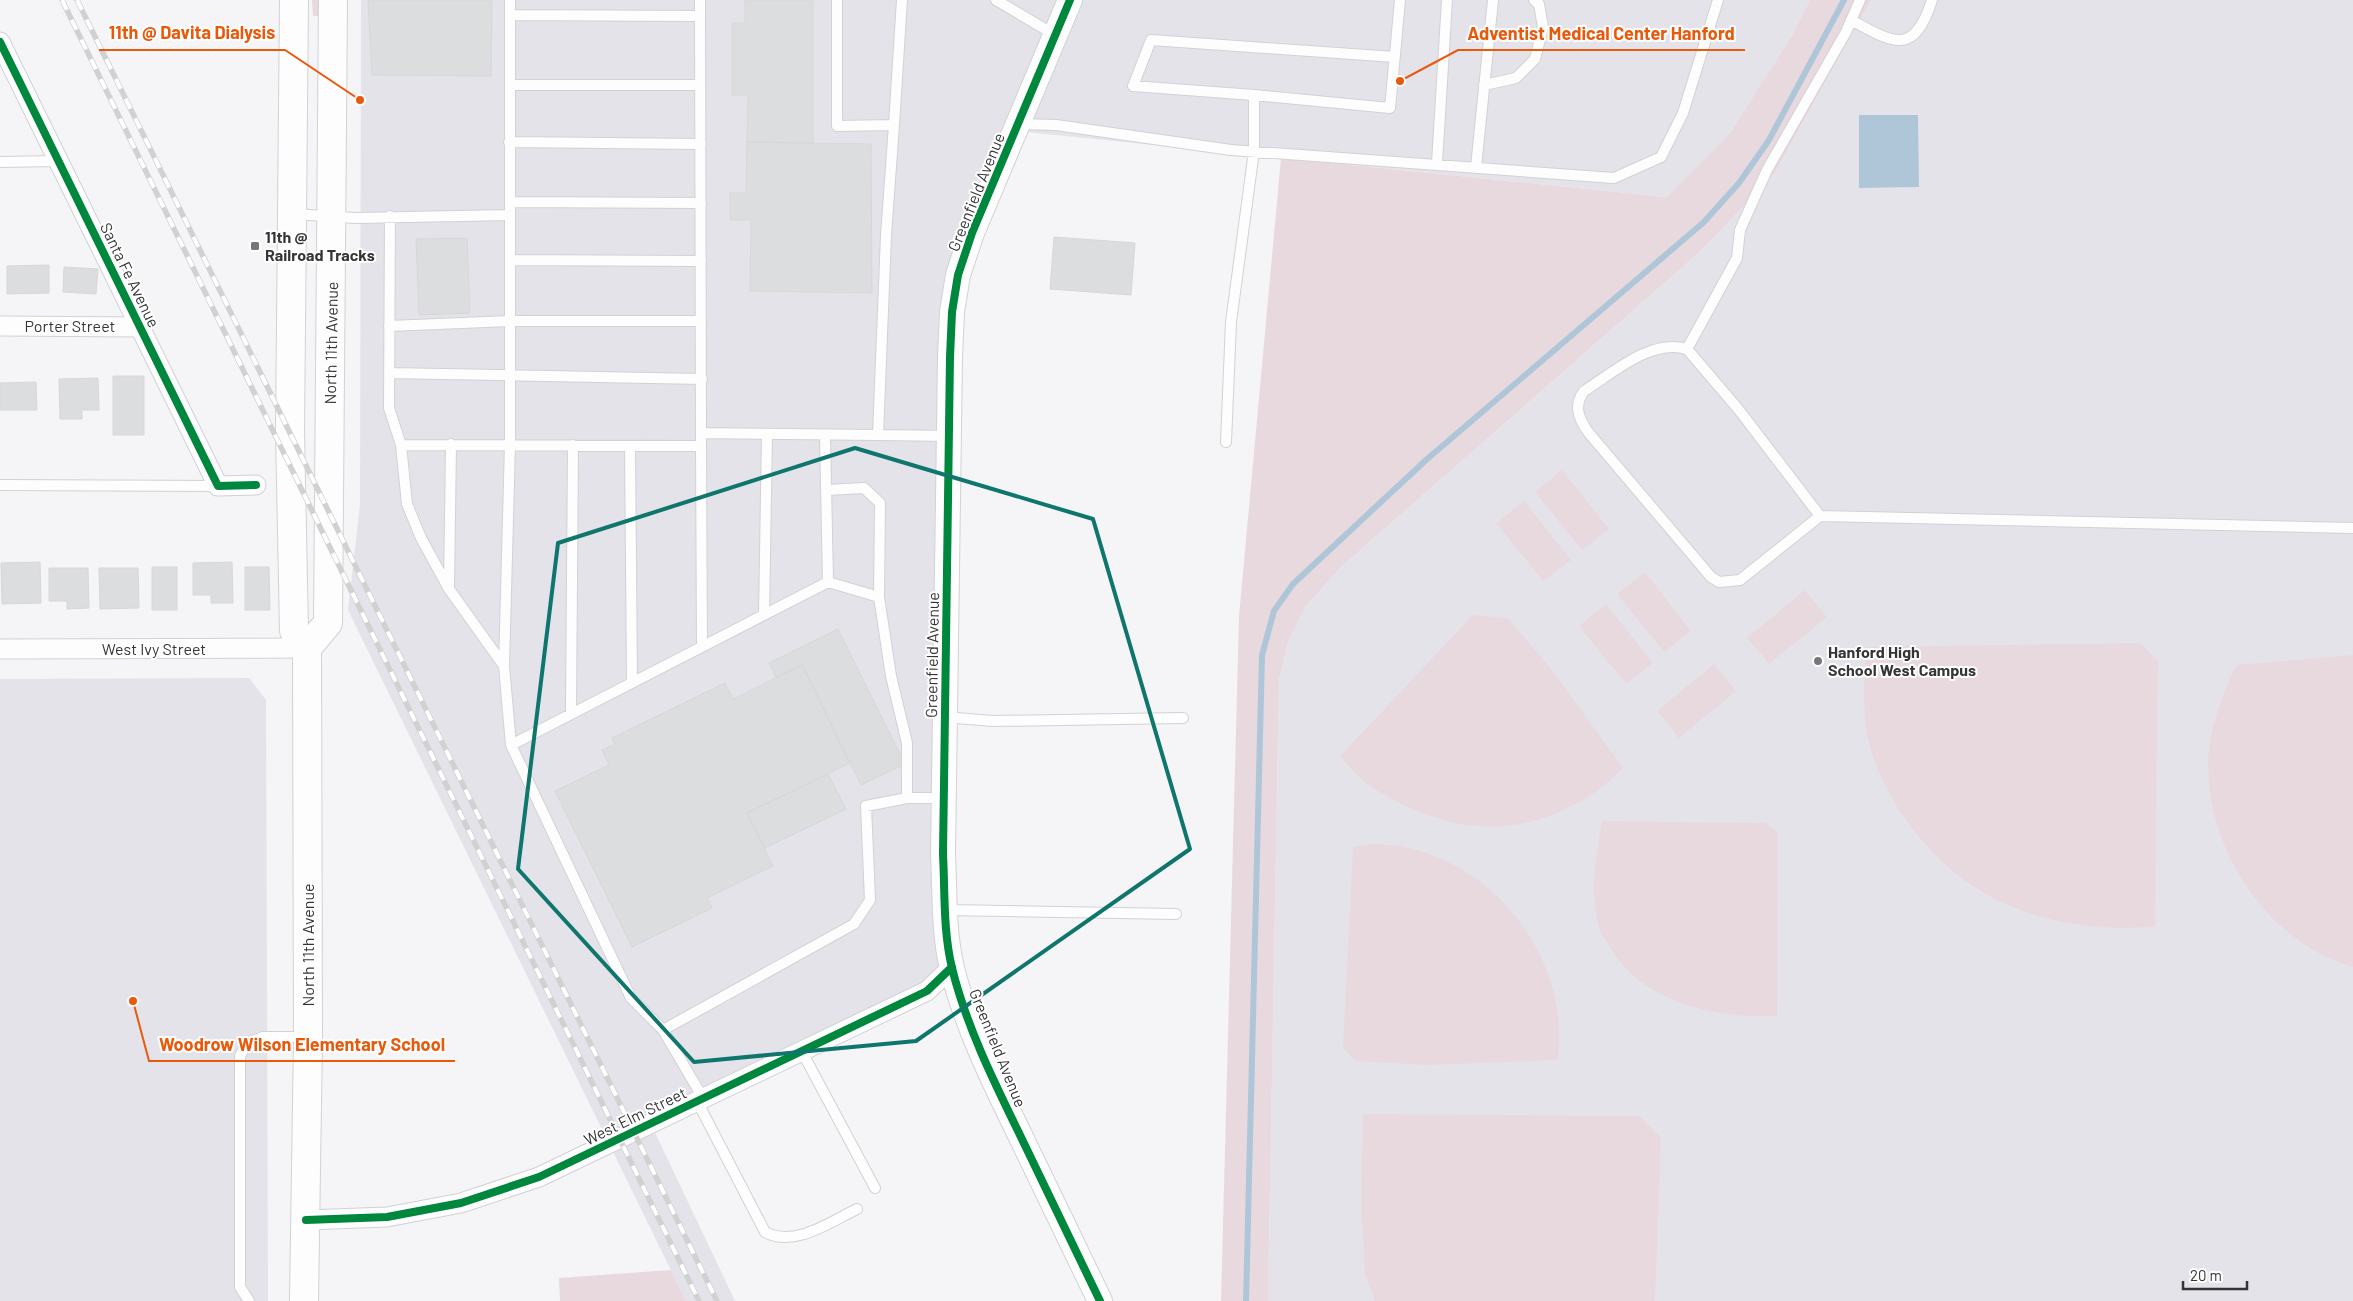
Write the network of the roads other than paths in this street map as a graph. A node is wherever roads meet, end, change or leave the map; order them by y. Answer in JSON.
{"nodes":[{"id":1,"x":294,"y":0,"type":"edge"},
{"id":2,"x":332,"y":0,"type":"edge"},
{"id":3,"x":510,"y":0,"type":"edge"},
{"id":4,"x":700,"y":0,"type":"edge"},
{"id":5,"x":837,"y":0,"type":"edge"},
{"id":6,"x":902,"y":0,"type":"edge"},
{"id":7,"x":996,"y":0,"type":"edge"},
{"id":8,"x":1070,"y":0,"type":"edge"},
{"id":9,"x":1400,"y":0,"type":"edge"},
{"id":10,"x":1447,"y":0,"type":"edge"},
{"id":11,"x":1493,"y":0,"type":"edge"},
{"id":12,"x":1534,"y":0,"type":"edge"},
{"id":13,"x":1718,"y":0,"type":"edge"},
{"id":14,"x":1860,"y":0,"type":"edge"},
{"id":15,"x":1932,"y":0,"type":"edge"},
{"id":16,"x":510,"y":15,"type":"junction"},
{"id":17,"x":700,"y":16,"type":"junction"},
{"id":18,"x":1851,"y":20,"type":"junction"},
{"id":19,"x":1055,"y":34,"type":"junction"},
{"id":20,"x":0,"y":42,"type":"edge"},
{"id":21,"x":1395,"y":57,"type":"junction"},
{"id":22,"x":510,"y":85,"type":"junction"},
{"id":23,"x":700,"y":86,"type":"junction"},
{"id":24,"x":1484,"y":86,"type":"junction"},
{"id":25,"x":1254,"y":95,"type":"junction"},
{"id":26,"x":1018,"y":124,"type":"junction"},
{"id":27,"x":894,"y":125,"type":"junction"},
{"id":28,"x":509,"y":142,"type":"junction"},
{"id":29,"x":701,"y":144,"type":"junction"},
{"id":30,"x":1254,"y":151,"type":"junction"},
{"id":31,"x":58,"y":161,"type":"junction"},
{"id":32,"x":0,"y":162,"type":"edge"},
{"id":33,"x":1437,"y":163,"type":"junction"},
{"id":34,"x":1476,"y":166,"type":"junction"},
{"id":35,"x":510,"y":202,"type":"junction"},
{"id":36,"x":701,"y":203,"type":"junction"},
{"id":37,"x":294,"y":214,"type":"junction"},
{"id":38,"x":333,"y":215,"type":"junction"},
{"id":39,"x":510,"y":215,"type":"junction"},
{"id":40,"x":390,"y":216,"type":"junction"},
{"id":41,"x":510,"y":260,"type":"junction"},
{"id":42,"x":701,"y":261,"type":"junction"},
{"id":43,"x":510,"y":320,"type":"junction"},
{"id":44,"x":701,"y":321,"type":"junction"},
{"id":45,"x":0,"y":326,"type":"edge"},
{"id":46,"x":389,"y":326,"type":"junction"},
{"id":47,"x":140,"y":327,"type":"junction"},
{"id":48,"x":1687,"y":348,"type":"junction"},
{"id":49,"x":389,"y":373,"type":"junction"},
{"id":50,"x":510,"y":374,"type":"junction"},
{"id":51,"x":702,"y":379,"type":"junction"},
{"id":52,"x":701,"y":433,"type":"junction"},
{"id":53,"x":768,"y":434,"type":"junction"},
{"id":54,"x":878,"y":435,"type":"junction"},
{"id":55,"x":825,"y":436,"type":"junction"},
{"id":56,"x":948,"y":436,"type":"junction"},
{"id":57,"x":1226,"y":442,"type":"dead end"},
{"id":58,"x":451,"y":444,"type":"junction"},
{"id":59,"x":510,"y":444,"type":"junction"},
{"id":60,"x":401,"y":445,"type":"junction"},
{"id":61,"x":573,"y":445,"type":"junction"},
{"id":62,"x":630,"y":446,"type":"junction"},
{"id":63,"x":701,"y":446,"type":"junction"},
{"id":64,"x":0,"y":485,"type":"edge"},
{"id":65,"x":256,"y":485,"type":"dead end"},
{"id":66,"x":218,"y":486,"type":"junction"},
{"id":67,"x":826,"y":490,"type":"junction"},
{"id":68,"x":1820,"y":516,"type":"junction"},
{"id":69,"x":2353,"y":528,"type":"edge"},
{"id":70,"x":828,"y":582,"type":"junction"},
{"id":71,"x":449,"y":589,"type":"junction"},
{"id":72,"x":879,"y":597,"type":"junction"},
{"id":73,"x":764,"y":615,"type":"junction"},
{"id":74,"x":702,"y":646,"type":"junction"},
{"id":75,"x":308,"y":648,"type":"junction"},
{"id":76,"x":0,"y":649,"type":"edge"},
{"id":77,"x":504,"y":666,"type":"junction"},
{"id":78,"x":632,"y":682,"type":"junction"},
{"id":79,"x":571,"y":712,"type":"junction"},
{"id":80,"x":944,"y":717,"type":"junction"},
{"id":81,"x":1183,"y":718,"type":"dead end"},
{"id":82,"x":511,"y":745,"type":"junction"},
{"id":83,"x":907,"y":798,"type":"junction"},
{"id":84,"x":943,"y":798,"type":"junction"},
{"id":85,"x":946,"y":910,"type":"junction"},
{"id":86,"x":1176,"y":914,"type":"dead end"},
{"id":87,"x":952,"y":967,"type":"junction"},
{"id":88,"x":663,"y":1030,"type":"junction"},
{"id":89,"x":308,"y":1037,"type":"junction"},
{"id":90,"x":801,"y":1050,"type":"junction"},
{"id":91,"x":700,"y":1100,"type":"junction"},
{"id":92,"x":875,"y":1188,"type":"dead end"},
{"id":93,"x":857,"y":1209,"type":"dead end"},
{"id":94,"x":306,"y":1220,"type":"junction"},
{"id":95,"x":249,"y":1301,"type":"edge"},
{"id":96,"x":304,"y":1301,"type":"edge"},
{"id":97,"x":1100,"y":1301,"type":"edge"}],
"edges":[{"from":1,"to":37,"type":"main road"},
{"from":2,"to":38,"type":"main road","name":"North 11th Avenue"},
{"from":3,"to":16,"type":"lane"},
{"from":4,"to":17,"type":"lane"},
{"from":5,"to":27,"type":"lane"},
{"from":6,"to":27,"type":"lane"},
{"from":7,"to":19,"type":"lane"},
{"from":8,"to":19,"type":"street","name":"Greenfield Avenue"},
{"from":9,"to":21,"type":"lane"},
{"from":10,"to":33,"type":"lane"},
{"from":11,"to":24,"type":"lane"},
{"from":12,"to":24,"type":"lane"},
{"from":13,"to":34,"type":"lane"},
{"from":14,"to":18,"type":"lane"},
{"from":15,"to":18,"type":"lane"},
{"from":16,"to":17,"type":"lane"},
{"from":16,"to":22,"type":"lane"},
{"from":17,"to":23,"type":"lane"},
{"from":18,"to":48,"type":"lane"},
{"from":19,"to":26,"type":"street","name":"Greenfield Avenue"},
{"from":20,"to":31,"type":"street","name":"Santa Fe Avenue"},
{"from":21,"to":25,"type":"lane"},
{"from":21,"to":25,"type":"lane"},
{"from":22,"to":23,"type":"lane"},
{"from":22,"to":28,"type":"lane"},
{"from":23,"to":29,"type":"lane"},
{"from":24,"to":34,"type":"lane"},
{"from":25,"to":30,"type":"lane"},
{"from":26,"to":30,"type":"lane"},
{"from":26,"to":56,"type":"street","name":"Greenfield Avenue"},
{"from":27,"to":54,"type":"lane"},
{"from":28,"to":29,"type":"lane"},
{"from":28,"to":35,"type":"lane"},
{"from":29,"to":36,"type":"lane"},
{"from":30,"to":33,"type":"lane"},
{"from":30,"to":57,"type":"lane"},
{"from":31,"to":32,"type":"lane"},
{"from":31,"to":47,"type":"street","name":"Santa Fe Avenue"},
{"from":33,"to":34,"type":"lane"},
{"from":35,"to":36,"type":"lane"},
{"from":35,"to":39,"type":"lane"},
{"from":36,"to":42,"type":"lane"},
{"from":37,"to":38,"type":"lane"},
{"from":37,"to":75,"type":"main road"},
{"from":38,"to":40,"type":"lane"},
{"from":38,"to":75,"type":"main road","name":"North 11th Avenue"},
{"from":39,"to":40,"type":"lane"},
{"from":39,"to":41,"type":"lane"},
{"from":40,"to":46,"type":"lane"},
{"from":41,"to":42,"type":"lane"},
{"from":41,"to":43,"type":"lane"},
{"from":42,"to":44,"type":"lane"},
{"from":43,"to":44,"type":"lane"},
{"from":43,"to":46,"type":"lane"},
{"from":43,"to":50,"type":"lane"},
{"from":44,"to":51,"type":"lane"},
{"from":45,"to":47,"type":"street","name":"Porter Street"},
{"from":46,"to":49,"type":"lane"},
{"from":47,"to":66,"type":"street","name":"Santa Fe Avenue"},
{"from":48,"to":68,"type":"lane"},
{"from":48,"to":68,"type":"lane"},
{"from":49,"to":50,"type":"lane"},
{"from":49,"to":60,"type":"lane"},
{"from":50,"to":51,"type":"lane"},
{"from":50,"to":59,"type":"lane"},
{"from":51,"to":52,"type":"lane"},
{"from":52,"to":53,"type":"lane"},
{"from":52,"to":63,"type":"lane"},
{"from":53,"to":55,"type":"lane"},
{"from":53,"to":73,"type":"lane"},
{"from":54,"to":55,"type":"lane"},
{"from":54,"to":56,"type":"lane"},
{"from":55,"to":67,"type":"lane"},
{"from":56,"to":80,"type":"street","name":"Greenfield Avenue"},
{"from":58,"to":59,"type":"lane"},
{"from":58,"to":60,"type":"lane"},
{"from":58,"to":71,"type":"lane"},
{"from":59,"to":61,"type":"lane"},
{"from":59,"to":77,"type":"lane"},
{"from":60,"to":71,"type":"lane"},
{"from":61,"to":62,"type":"lane"},
{"from":61,"to":79,"type":"lane"},
{"from":62,"to":63,"type":"lane"},
{"from":62,"to":78,"type":"lane"},
{"from":63,"to":74,"type":"lane"},
{"from":64,"to":66,"type":"lane"},
{"from":65,"to":66,"type":"street"},
{"from":67,"to":70,"type":"lane"},
{"from":67,"to":72,"type":"lane"},
{"from":68,"to":69,"type":"lane"},
{"from":70,"to":72,"type":"lane"},
{"from":70,"to":73,"type":"lane"},
{"from":71,"to":77,"type":"lane"},
{"from":72,"to":83,"type":"lane"},
{"from":73,"to":74,"type":"lane"},
{"from":74,"to":78,"type":"lane"},
{"from":75,"to":76,"type":"street","name":"West Ivy Street"},
{"from":75,"to":89,"type":"main road","name":"North 11th Avenue"},
{"from":77,"to":82,"type":"lane"},
{"from":78,"to":79,"type":"lane"},
{"from":79,"to":82,"type":"lane"},
{"from":80,"to":81,"type":"lane"},
{"from":80,"to":84,"type":"street","name":"Greenfield Avenue"},
{"from":82,"to":88,"type":"lane"},
{"from":83,"to":84,"type":"lane"},
{"from":83,"to":88,"type":"lane"},
{"from":84,"to":85,"type":"street","name":"Greenfield Avenue"},
{"from":85,"to":86,"type":"lane"},
{"from":85,"to":87,"type":"street","name":"Greenfield Avenue"},
{"from":87,"to":90,"type":"street","name":"West Elm Street"},
{"from":87,"to":97,"type":"street","name":"Greenfield Avenue"},
{"from":88,"to":91,"type":"lane"},
{"from":89,"to":94,"type":"main road","name":"North 11th Avenue"},
{"from":89,"to":95,"type":"lane"},
{"from":90,"to":91,"type":"street","name":"West Elm Street"},
{"from":90,"to":92,"type":"lane"},
{"from":91,"to":93,"type":"lane"},
{"from":91,"to":94,"type":"street","name":"West Elm Street"},
{"from":94,"to":96,"type":"main road","name":"North 11th Avenue"}]}
